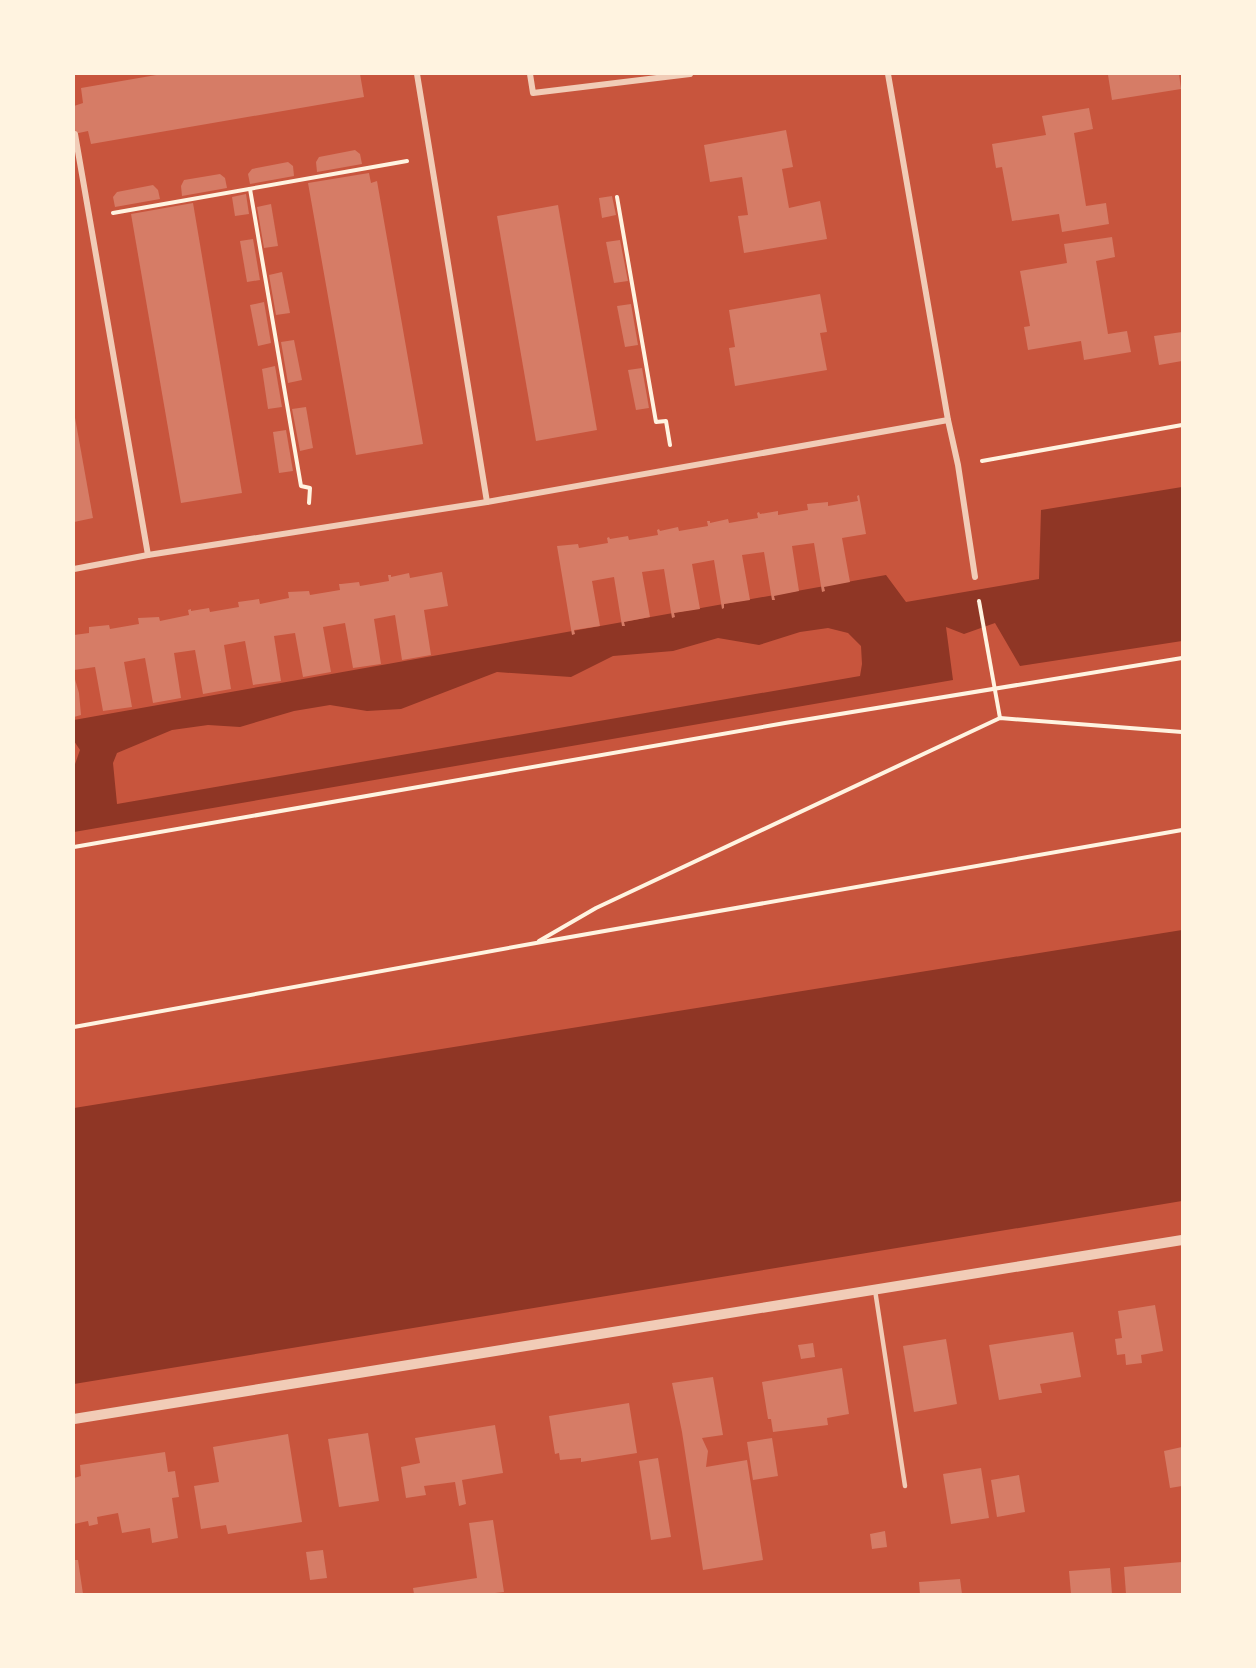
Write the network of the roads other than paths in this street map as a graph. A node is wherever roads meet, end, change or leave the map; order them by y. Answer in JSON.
{"nodes":[{"id":1,"x":417,"y":74,"type":"edge"},
{"id":2,"x":530,"y":74,"type":"edge"},
{"id":3,"x":690,"y":74,"type":"edge"},
{"id":4,"x":888,"y":74,"type":"edge"},
{"id":5,"x":75,"y":134,"type":"edge"},
{"id":6,"x":948,"y":420,"type":"junction"},
{"id":7,"x":487,"y":502,"type":"junction"},
{"id":8,"x":148,"y":555,"type":"junction"},
{"id":9,"x":74,"y":568,"type":"edge"},
{"id":10,"x":975,"y":577,"type":"road end"},
{"id":11,"x":1182,"y":1240,"type":"edge"},
{"id":12,"x":875,"y":1290,"type":"junction"},
{"id":13,"x":74,"y":1419,"type":"edge"},
{"id":14,"x":905,"y":1486,"type":"dead end"}],
"edges":[{"from":1,"to":7,"type":"street"},
{"from":2,"to":3,"type":"street"},
{"from":4,"to":6,"type":"street"},
{"from":5,"to":8,"type":"street"},
{"from":6,"to":7,"type":"street"},
{"from":6,"to":10,"type":"street"},
{"from":7,"to":8,"type":"street"},
{"from":8,"to":9,"type":"street"},
{"from":11,"to":12,"type":"street"},
{"from":12,"to":13,"type":"street"},
{"from":12,"to":14,"type":"lane"}]}
